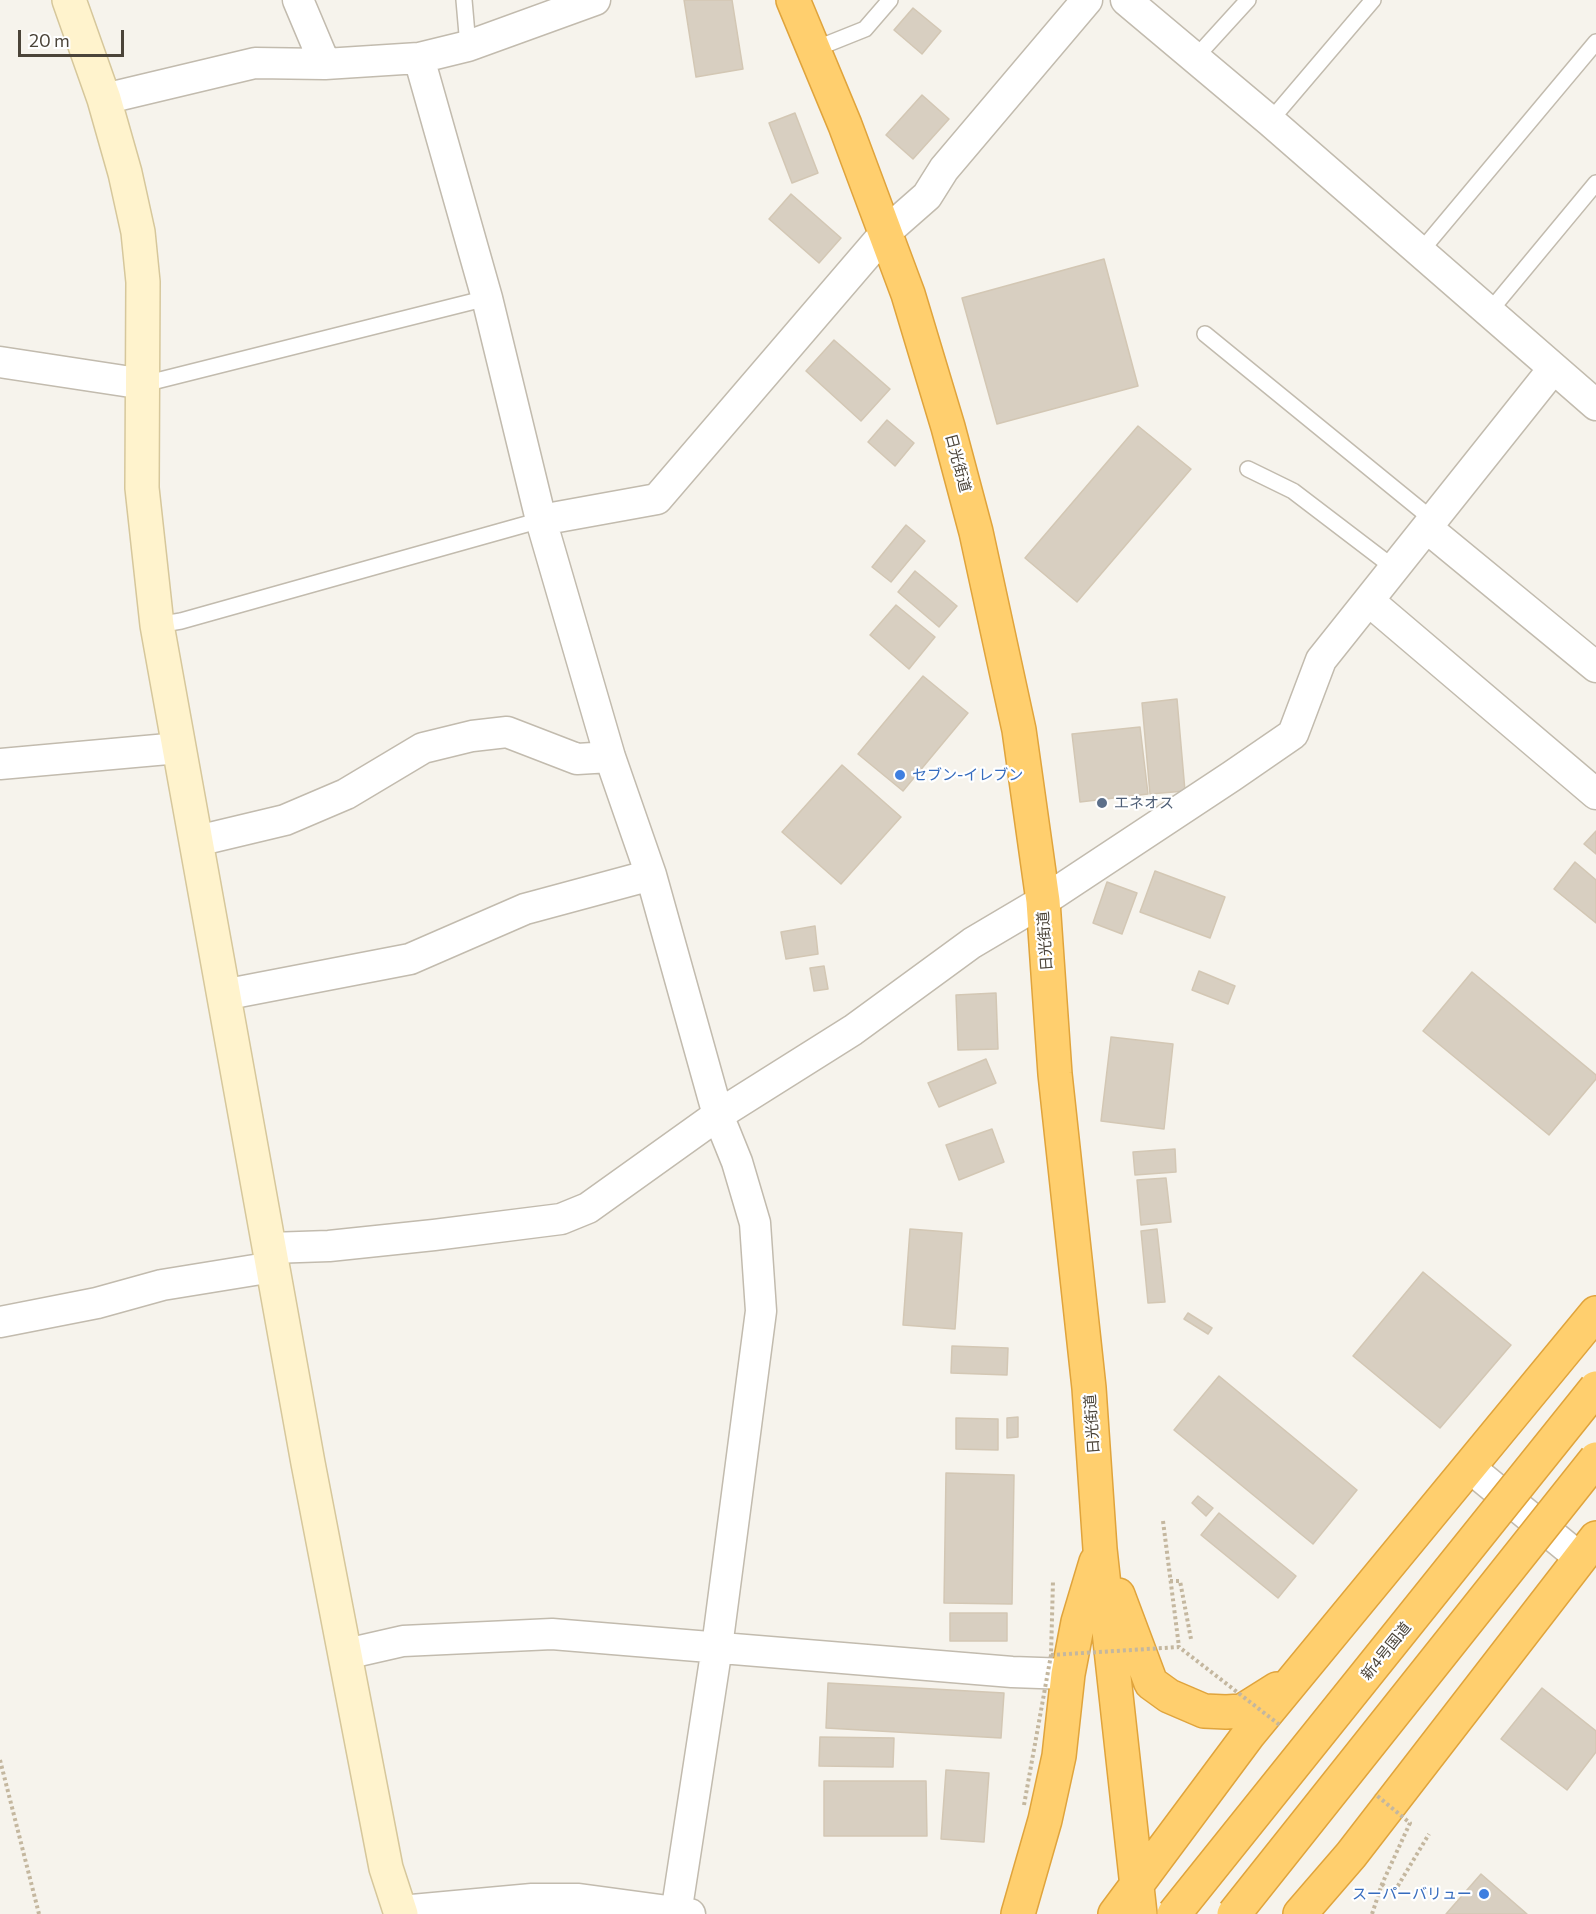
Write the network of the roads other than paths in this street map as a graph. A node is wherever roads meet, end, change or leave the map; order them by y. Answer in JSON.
{"nodes":[{"id":1,"x":69,"y":0,"type":"edge"},
{"id":2,"x":297,"y":0,"type":"edge"},
{"id":3,"x":464,"y":0,"type":"edge"},
{"id":4,"x":595,"y":0,"type":"edge"},
{"id":5,"x":793,"y":0,"type":"edge"},
{"id":6,"x":890,"y":0,"type":"edge"},
{"id":7,"x":1087,"y":0,"type":"edge"},
{"id":8,"x":1126,"y":0,"type":"edge"},
{"id":9,"x":1248,"y":0,"type":"edge"},
{"id":10,"x":1373,"y":0,"type":"edge"},
{"id":11,"x":1596,"y":42,"type":"edge"},
{"id":12,"x":468,"y":46,"type":"junction"},
{"id":13,"x":814,"y":49,"type":"junction"},
{"id":14,"x":1196,"y":57,"type":"junction"},
{"id":15,"x":419,"y":58,"type":"junction"},
{"id":16,"x":325,"y":64,"type":"junction"},
{"id":17,"x":104,"y":99,"type":"junction"},
{"id":18,"x":1270,"y":121,"type":"junction"},
{"id":19,"x":1596,"y":183,"type":"edge"},
{"id":20,"x":886,"y":232,"type":"junction"},
{"id":21,"x":1421,"y":251,"type":"junction"},
{"id":22,"x":487,"y":298,"type":"junction"},
{"id":23,"x":1489,"y":312,"type":"junction"},
{"id":24,"x":1204,"y":334,"type":"dead end"},
{"id":25,"x":0,"y":362,"type":"edge"},
{"id":26,"x":1553,"y":369,"type":"junction"},
{"id":27,"x":144,"y":384,"type":"junction"},
{"id":28,"x":1596,"y":405,"type":"edge"},
{"id":29,"x":1248,"y":470,"type":"dead end"},
{"id":30,"x":541,"y":520,"type":"junction"},
{"id":31,"x":1430,"y":524,"type":"junction"},
{"id":32,"x":1394,"y":568,"type":"junction"},
{"id":33,"x":1369,"y":601,"type":"junction"},
{"id":34,"x":157,"y":625,"type":"junction"},
{"id":35,"x":1596,"y":667,"type":"edge"},
{"id":36,"x":179,"y":748,"type":"junction"},
{"id":37,"x":610,"y":757,"type":"junction"},
{"id":38,"x":0,"y":764,"type":"edge"},
{"id":39,"x":1596,"y":794,"type":"edge"},
{"id":40,"x":196,"y":841,"type":"junction"},
{"id":41,"x":651,"y":875,"type":"junction"},
{"id":42,"x":1042,"y":901,"type":"junction"},
{"id":43,"x":223,"y":995,"type":"junction"},
{"id":44,"x":718,"y":1115,"type":"junction"},
{"id":45,"x":271,"y":1258,"type":"junction"},
{"id":46,"x":1596,"y":1313,"type":"edge"},
{"id":47,"x":0,"y":1322,"type":"edge"},
{"id":48,"x":1596,"y":1388,"type":"edge"},
{"id":49,"x":1596,"y":1459,"type":"edge"},
{"id":50,"x":1469,"y":1467,"type":"junction"},
{"id":51,"x":1588,"y":1548,"type":"edge"},
{"id":52,"x":1100,"y":1549,"type":"junction"},
{"id":53,"x":717,"y":1647,"type":"junction"},
{"id":54,"x":346,"y":1654,"type":"junction"},
{"id":55,"x":1059,"y":1664,"type":"junction"},
{"id":56,"x":1297,"y":1676,"type":"junction"},
{"id":57,"x":1351,"y":1855,"type":"junction"},
{"id":58,"x":1138,"y":1900,"type":"edge"},
{"id":59,"x":401,"y":1913,"type":"edge"},
{"id":60,"x":681,"y":1914,"type":"edge"},
{"id":61,"x":1018,"y":1914,"type":"edge"},
{"id":62,"x":1115,"y":1914,"type":"edge"},
{"id":63,"x":1174,"y":1914,"type":"edge"},
{"id":64,"x":1234,"y":1914,"type":"edge"},
{"id":65,"x":1300,"y":1914,"type":"edge"},
{"id":66,"x":1327,"y":1914,"type":"edge"}],
"edges":[{"from":1,"to":17,"type":"street"},
{"from":2,"to":16,"type":"street"},
{"from":3,"to":12,"type":"lane"},
{"from":4,"to":12,"type":"street"},
{"from":5,"to":13,"type":"highway","name":"日光街道"},
{"from":6,"to":13,"type":"lane"},
{"from":7,"to":20,"type":"street"},
{"from":8,"to":14,"type":"street"},
{"from":9,"to":14,"type":"lane"},
{"from":10,"to":18,"type":"lane"},
{"from":11,"to":21,"type":"lane"},
{"from":12,"to":15,"type":"street"},
{"from":13,"to":20,"type":"highway","name":"日光街道"},
{"from":14,"to":18,"type":"street"},
{"from":15,"to":16,"type":"street"},
{"from":15,"to":22,"type":"street"},
{"from":16,"to":17,"type":"street"},
{"from":17,"to":27,"type":"street"},
{"from":18,"to":21,"type":"street"},
{"from":19,"to":23,"type":"lane"},
{"from":20,"to":30,"type":"street"},
{"from":20,"to":42,"type":"highway","name":"日光街道"},
{"from":21,"to":23,"type":"street"},
{"from":22,"to":27,"type":"lane"},
{"from":22,"to":30,"type":"street"},
{"from":23,"to":26,"type":"street"},
{"from":24,"to":31,"type":"lane"},
{"from":25,"to":27,"type":"street"},
{"from":26,"to":28,"type":"street"},
{"from":26,"to":31,"type":"street"},
{"from":27,"to":34,"type":"street"},
{"from":29,"to":32,"type":"lane"},
{"from":30,"to":34,"type":"lane"},
{"from":30,"to":37,"type":"street"},
{"from":31,"to":32,"type":"street"},
{"from":31,"to":35,"type":"street"},
{"from":32,"to":33,"type":"street"},
{"from":33,"to":39,"type":"street"},
{"from":33,"to":42,"type":"street"},
{"from":34,"to":36,"type":"street"},
{"from":36,"to":38,"type":"street"},
{"from":36,"to":40,"type":"street"},
{"from":37,"to":40,"type":"street"},
{"from":37,"to":41,"type":"street"},
{"from":40,"to":43,"type":"street"},
{"from":41,"to":43,"type":"street"},
{"from":41,"to":44,"type":"street"},
{"from":42,"to":44,"type":"street"},
{"from":42,"to":52,"type":"highway","name":"日光街道"},
{"from":43,"to":45,"type":"street"},
{"from":44,"to":45,"type":"street"},
{"from":44,"to":53,"type":"street"},
{"from":45,"to":47,"type":"street"},
{"from":45,"to":54,"type":"street"},
{"from":46,"to":50,"type":"highway"},
{"from":48,"to":63,"type":"highway","name":"新4号国道","bridge":true},
{"from":49,"to":64,"type":"highway","bridge":true},
{"from":50,"to":51,"type":"street"},
{"from":50,"to":56,"type":"highway"},
{"from":51,"to":57,"type":"highway"},
{"from":52,"to":55,"type":"highway"},
{"from":52,"to":56,"type":"highway"},
{"from":52,"to":58,"type":"highway","name":"日光街道"},
{"from":53,"to":54,"type":"street"},
{"from":53,"to":55,"type":"street"},
{"from":53,"to":60,"type":"street"},
{"from":54,"to":59,"type":"street"},
{"from":55,"to":61,"type":"highway"},
{"from":56,"to":58,"type":"highway"},
{"from":57,"to":65,"type":"highway"},
{"from":57,"to":66,"type":"highway"},
{"from":58,"to":62,"type":"highway"},
{"from":59,"to":60,"type":"street"}]}
